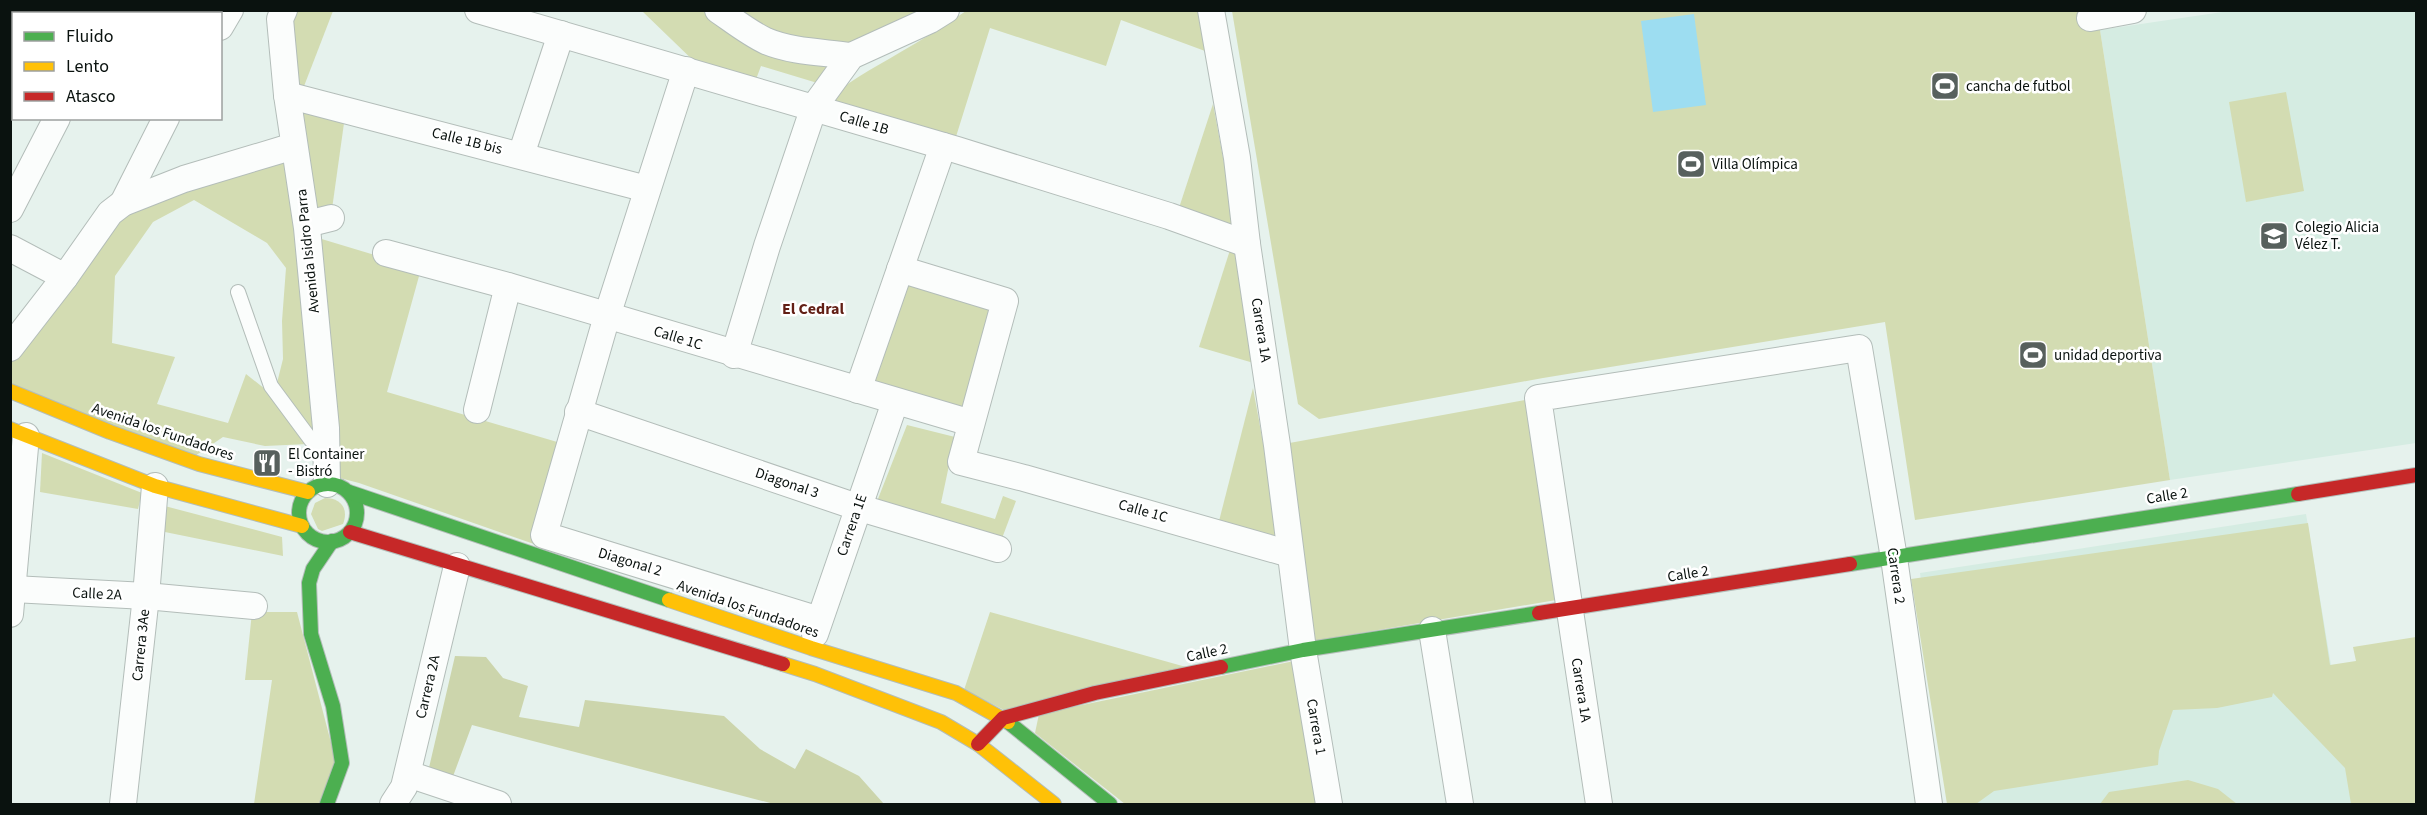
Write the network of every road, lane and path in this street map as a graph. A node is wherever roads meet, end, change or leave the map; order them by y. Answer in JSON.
{"nodes":[{"id":1,"x":230,"y":10,"type":"edge"},
{"id":2,"x":478,"y":10,"type":"edge"},
{"id":3,"x":718,"y":10,"type":"edge"},
{"id":4,"x":946,"y":10,"type":"edge"},
{"id":5,"x":1211,"y":10,"type":"edge"},
{"id":6,"x":2133,"y":10,"type":"edge"},
{"id":7,"x":278,"y":13,"type":"edge"},
{"id":8,"x":2090,"y":18,"type":"dead end"},
{"id":9,"x":222,"y":24,"type":"edge"},
{"id":10,"x":561,"y":34,"type":"junction"},
{"id":11,"x":851,"y":56,"type":"junction"},
{"id":12,"x":686,"y":70,"type":"junction"},
{"id":13,"x":287,"y":95,"type":"junction"},
{"id":14,"x":814,"y":107,"type":"junction"},
{"id":15,"x":56,"y":120,"type":"edge"},
{"id":16,"x":156,"y":121,"type":"edge"},
{"id":17,"x":294,"y":146,"type":"junction"},
{"id":18,"x":943,"y":146,"type":"junction"},
{"id":19,"x":521,"y":155,"type":"junction"},
{"id":20,"x":647,"y":189,"type":"junction"},
{"id":21,"x":123,"y":203,"type":"junction"},
{"id":22,"x":10,"y":209,"type":"edge"},
{"id":23,"x":331,"y":218,"type":"dead end"},
{"id":24,"x":307,"y":224,"type":"junction"},
{"id":25,"x":1247,"y":244,"type":"junction"},
{"id":26,"x":10,"y":248,"type":"edge"},
{"id":27,"x":386,"y":253,"type":"dead end"},
{"id":28,"x":900,"y":269,"type":"junction"},
{"id":29,"x":65,"y":277,"type":"junction"},
{"id":30,"x":508,"y":286,"type":"junction"},
{"id":31,"x":238,"y":292,"type":"dead end"},
{"id":32,"x":607,"y":316,"type":"junction"},
{"id":33,"x":10,"y":348,"type":"edge"},
{"id":34,"x":734,"y":355,"type":"junction"},
{"id":35,"x":858,"y":390,"type":"junction"},
{"id":36,"x":10,"y":391,"type":"edge"},
{"id":37,"x":1538,"y":398,"type":"joint"},
{"id":38,"x":895,"y":402,"type":"junction"},
{"id":39,"x":477,"y":410,"type":"dead end"},
{"id":40,"x":578,"y":412,"type":"junction"},
{"id":41,"x":971,"y":423,"type":"junction"},
{"id":42,"x":18,"y":433,"type":"edge"},
{"id":43,"x":326,"y":453,"type":"junction"},
{"id":44,"x":2416,"y":475,"type":"edge"},
{"id":45,"x":155,"y":486,"type":"junction"},
{"id":46,"x":328,"y":489,"type":"junction"},
{"id":47,"x":857,"y":507,"type":"junction"},
{"id":48,"x":302,"y":526,"type":"junction"},
{"id":49,"x":350,"y":532,"type":"junction"},
{"id":50,"x":332,"y":541,"type":"junction"},
{"id":51,"x":998,"y":549,"type":"dead end"},
{"id":52,"x":1290,"y":554,"type":"junction"},
{"id":53,"x":1894,"y":558,"type":"junction"},
{"id":54,"x":457,"y":566,"type":"junction"},
{"id":55,"x":13,"y":589,"type":"junction"},
{"id":56,"x":146,"y":596,"type":"junction"},
{"id":57,"x":254,"y":606,"type":"dead end"},
{"id":58,"x":1569,"y":610,"type":"junction"},
{"id":59,"x":10,"y":614,"type":"edge"},
{"id":60,"x":819,"y":620,"type":"junction"},
{"id":61,"x":1432,"y":630,"type":"junction"},
{"id":62,"x":811,"y":648,"type":"junction"},
{"id":63,"x":1303,"y":650,"type":"junction"},
{"id":64,"x":1003,"y":718,"type":"junction"},
{"id":65,"x":978,"y":744,"type":"junction"},
{"id":66,"x":404,"y":793,"type":"edge"},
{"id":67,"x":123,"y":804,"type":"edge"},
{"id":68,"x":327,"y":804,"type":"edge"},
{"id":69,"x":498,"y":804,"type":"edge"},
{"id":70,"x":1054,"y":804,"type":"edge"},
{"id":71,"x":1110,"y":804,"type":"edge"},
{"id":72,"x":1329,"y":804,"type":"edge"},
{"id":73,"x":1460,"y":804,"type":"edge"},
{"id":74,"x":1599,"y":804,"type":"edge"},
{"id":75,"x":1929,"y":804,"type":"edge"}],
"edges":[{"from":1,"to":9,"type":"street"},
{"from":2,"to":10,"type":"street","name":"Calle 1B"},
{"from":3,"to":11,"type":"street"},
{"from":4,"to":11,"type":"street"},
{"from":5,"to":25,"type":"street","name":"Carrera 1A"},
{"from":6,"to":8,"type":"street"},
{"from":7,"to":13,"type":"street","name":"Avenida Isidro Parra"},
{"from":10,"to":12,"type":"street","name":"Calle 1B"},
{"from":10,"to":19,"type":"street"},
{"from":11,"to":14,"type":"street"},
{"from":12,"to":14,"type":"street","name":"Calle 1B"},
{"from":12,"to":20,"type":"street"},
{"from":13,"to":17,"type":"street","name":"Avenida Isidro Parra"},
{"from":13,"to":19,"type":"street","name":"Calle 1B bis"},
{"from":14,"to":18,"type":"street","name":"Calle 1B"},
{"from":14,"to":34,"type":"street"},
{"from":15,"to":22,"type":"street"},
{"from":16,"to":21,"type":"street"},
{"from":17,"to":21,"type":"street"},
{"from":17,"to":24,"type":"street","name":"Avenida Isidro Parra"},
{"from":18,"to":25,"type":"street","name":"Calle 1B"},
{"from":18,"to":28,"type":"street"},
{"from":19,"to":20,"type":"street","name":"Calle 1B bis"},
{"from":20,"to":32,"type":"street"},
{"from":21,"to":29,"type":"street"},
{"from":23,"to":24,"type":"street"},
{"from":24,"to":43,"type":"street","name":"Avenida Isidro Parra"},
{"from":25,"to":52,"type":"street","name":"Carrera 1A"},
{"from":26,"to":29,"type":"street"},
{"from":27,"to":30,"type":"street","name":"Calle 1C"},
{"from":28,"to":35,"type":"street"},
{"from":28,"to":41,"type":"street"},
{"from":29,"to":33,"type":"street"},
{"from":30,"to":32,"type":"street","name":"Calle 1C"},
{"from":30,"to":39,"type":"street"},
{"from":31,"to":43,"type":"lane"},
{"from":32,"to":34,"type":"street","name":"Calle 1C"},
{"from":32,"to":40,"type":"street"},
{"from":34,"to":35,"type":"street","name":"Calle 1C"},
{"from":35,"to":38,"type":"street","name":"Calle 1C"},
{"from":36,"to":46,"type":"street","name":"Avenida los Fundadores"},
{"from":37,"to":53,"type":"street","name":"Carrera 2"},
{"from":37,"to":58,"type":"street","name":"Carrera 1A"},
{"from":38,"to":41,"type":"street","name":"Calle 1C"},
{"from":38,"to":47,"type":"street","name":"Carrera 1E"},
{"from":40,"to":47,"type":"street","name":"Diagonal 3"},
{"from":40,"to":60,"type":"street","name":"Diagonal 2"},
{"from":41,"to":52,"type":"street","name":"Calle 1C"},
{"from":42,"to":45,"type":"street"},
{"from":42,"to":55,"type":"street"},
{"from":43,"to":46,"type":"street","name":"Avenida Isidro Parra"},
{"from":44,"to":53,"type":"street","name":"Calle 2"},
{"from":45,"to":48,"type":"street"},
{"from":45,"to":56,"type":"street","name":"Carrera 3Ae"},
{"from":46,"to":48,"type":"street"},
{"from":46,"to":49,"type":"street"},
{"from":46,"to":62,"type":"street","name":"Avenida los Fundadores"},
{"from":47,"to":51,"type":"street","name":"Diagonal 3"},
{"from":47,"to":60,"type":"street","name":"Carrera 1E"},
{"from":48,"to":50,"type":"street"},
{"from":49,"to":50,"type":"street"},
{"from":49,"to":54,"type":"street"},
{"from":50,"to":68,"type":"street"},
{"from":52,"to":63,"type":"street","name":"Carrera 1A"},
{"from":53,"to":58,"type":"street","name":"Calle 2"},
{"from":53,"to":75,"type":"street","name":"Carrera 2"},
{"from":54,"to":65,"type":"street"},
{"from":54,"to":66,"type":"street","name":"Carrera 2A"},
{"from":55,"to":56,"type":"street","name":"Calle 2A"},
{"from":55,"to":59,"type":"street"},
{"from":56,"to":57,"type":"street","name":"Calle 2A"},
{"from":56,"to":67,"type":"street","name":"Carrera 3Ae"},
{"from":58,"to":61,"type":"street","name":"Calle 2"},
{"from":58,"to":74,"type":"street","name":"Carrera 1A"},
{"from":60,"to":62,"type":"street","name":"Carrera 1E"},
{"from":61,"to":63,"type":"street","name":"Calle 2"},
{"from":61,"to":73,"type":"street"},
{"from":62,"to":64,"type":"street","name":"Avenida los Fundadores"},
{"from":63,"to":64,"type":"street","name":"Calle 2"},
{"from":63,"to":72,"type":"street","name":"Carrera 1"},
{"from":64,"to":65,"type":"street"},
{"from":64,"to":71,"type":"street","name":"Avenida los Fundadores"},
{"from":65,"to":70,"type":"street"},
{"from":66,"to":69,"type":"street"}]}
